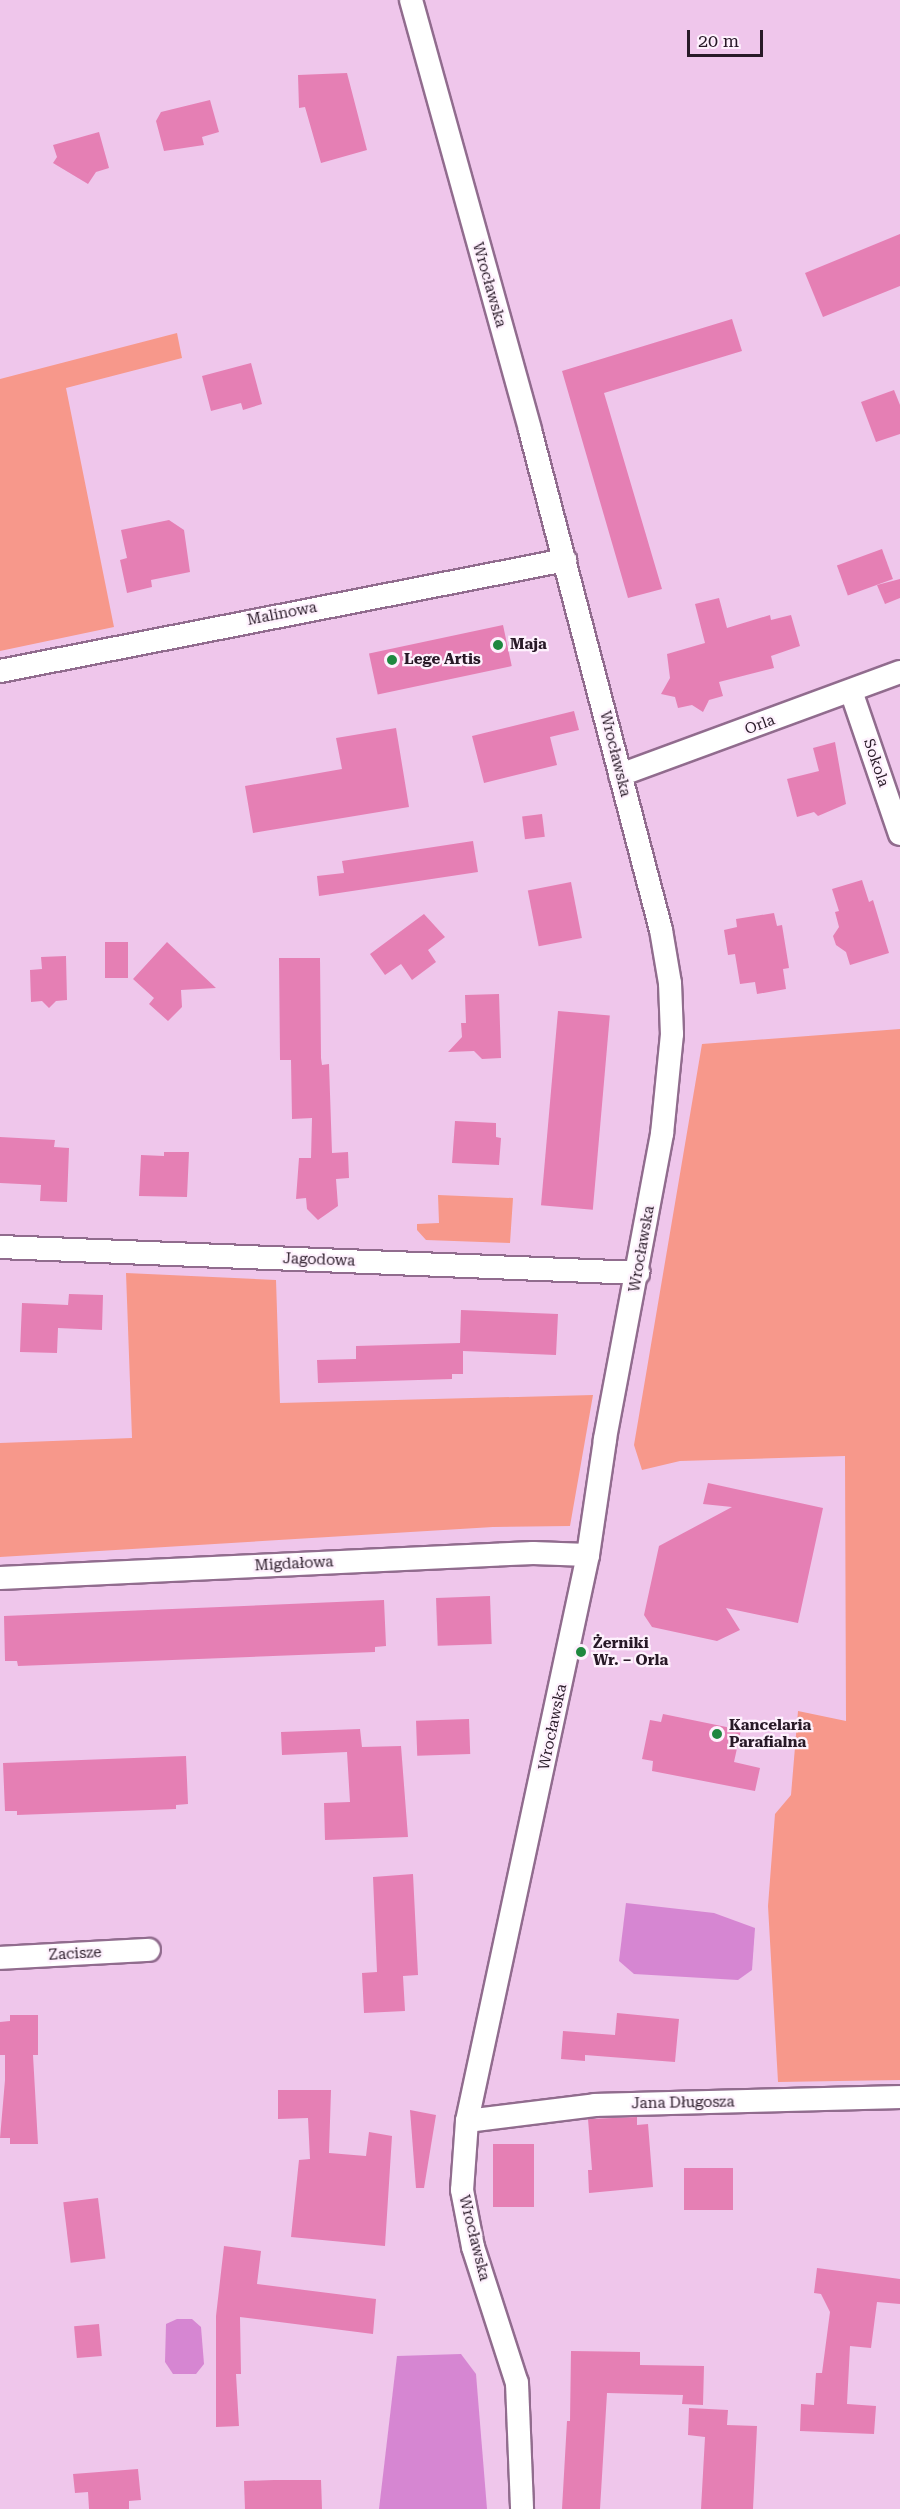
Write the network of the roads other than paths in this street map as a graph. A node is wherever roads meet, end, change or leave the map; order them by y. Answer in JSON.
{"nodes":[{"id":1,"x":411,"y":0,"type":"edge"},
{"id":2,"x":565,"y":560,"type":"junction"},
{"id":3,"x":0,"y":671,"type":"edge"},
{"id":4,"x":900,"y":672,"type":"edge"},
{"id":5,"x":851,"y":691,"type":"junction"},
{"id":6,"x":620,"y":775,"type":"junction"},
{"id":7,"x":900,"y":834,"type":"edge"},
{"id":8,"x":0,"y":1247,"type":"edge"},
{"id":9,"x":638,"y":1273,"type":"junction"},
{"id":10,"x":588,"y":1555,"type":"junction"},
{"id":11,"x":0,"y":1578,"type":"edge"},
{"id":12,"x":149,"y":1950,"type":"dead end"},
{"id":13,"x":0,"y":1958,"type":"edge"},
{"id":14,"x":900,"y":2097,"type":"edge"},
{"id":15,"x":467,"y":2121,"type":"junction"},
{"id":16,"x":522,"y":2509,"type":"edge"}],
"edges":[{"from":1,"to":2,"type":"street","name":"Wrocławska"},
{"from":2,"to":3,"type":"street","name":"Malinowa"},
{"from":2,"to":6,"type":"street","name":"Wrocławska"},
{"from":4,"to":5,"type":"street","name":"Orla"},
{"from":5,"to":6,"type":"street","name":"Orla"},
{"from":5,"to":7,"type":"street","name":"Sokola"},
{"from":6,"to":9,"type":"street","name":"Wrocławska"},
{"from":8,"to":9,"type":"street","name":"Jagodowa"},
{"from":9,"to":10,"type":"street","name":"Wrocławska"},
{"from":10,"to":11,"type":"street","name":"Migdałowa"},
{"from":10,"to":15,"type":"street","name":"Wrocławska"},
{"from":12,"to":13,"type":"street","name":"Zacisze"},
{"from":14,"to":15,"type":"street","name":"Jana Długosza"},
{"from":15,"to":16,"type":"street","name":"Wrocławska"}]}
